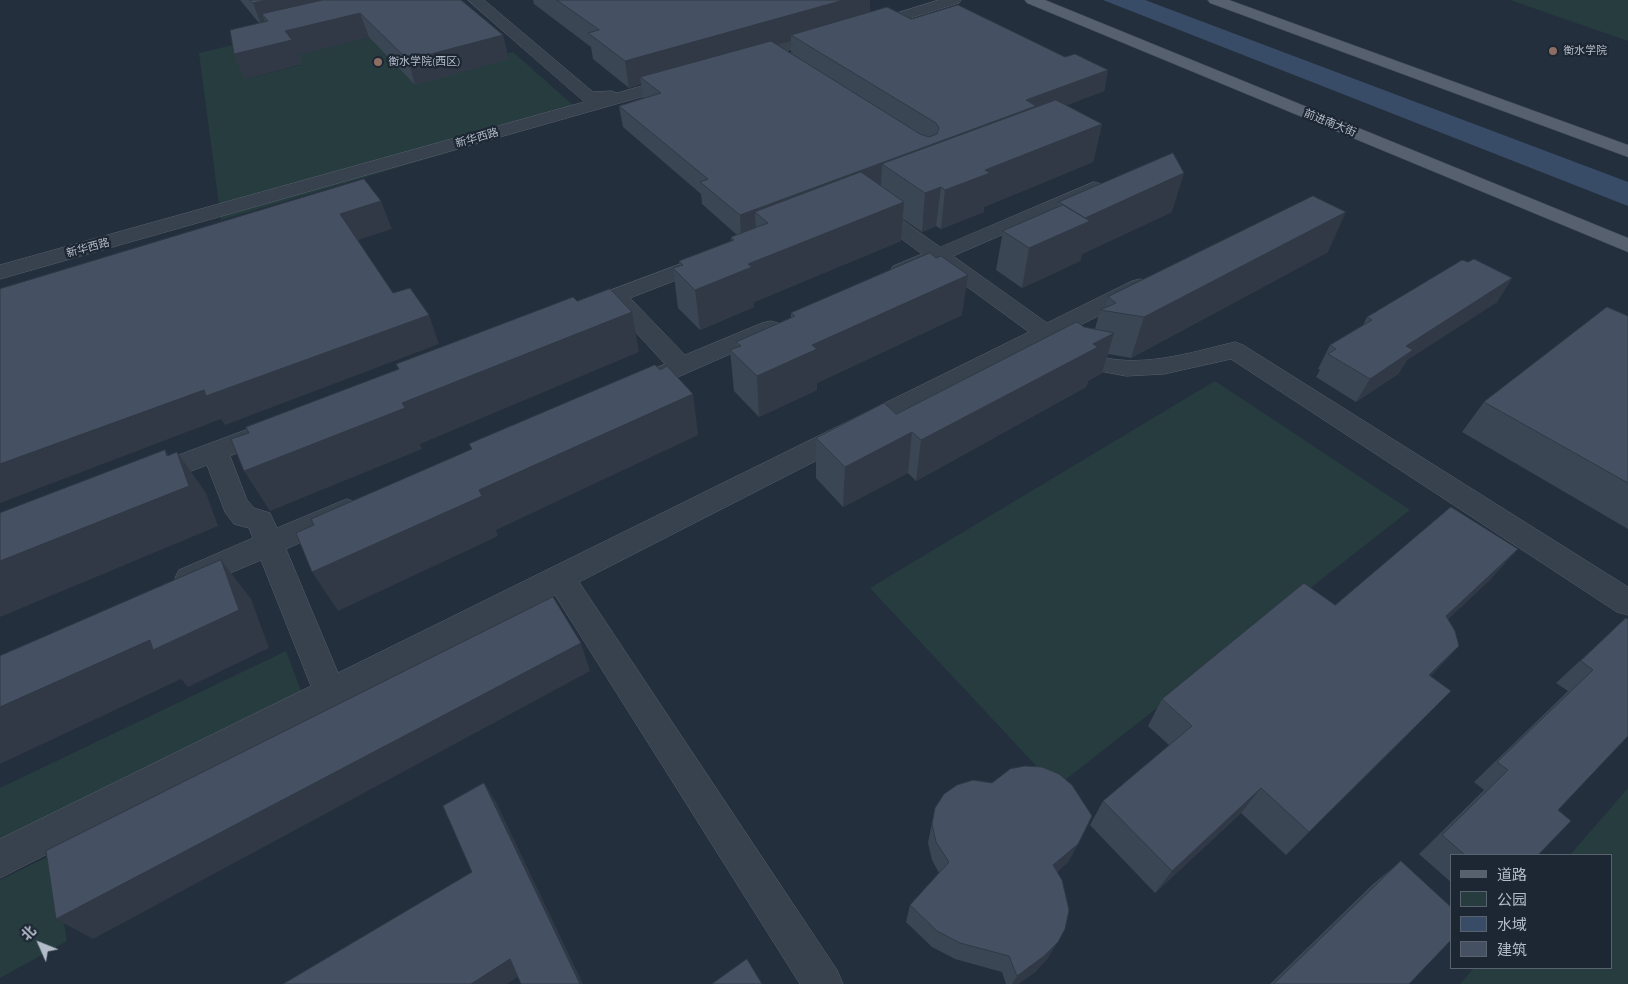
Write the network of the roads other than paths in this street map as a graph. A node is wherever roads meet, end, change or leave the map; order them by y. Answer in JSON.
{"nodes":[{"id":1,"x":475,"y":0,"type":"edge"},
{"id":2,"x":954,"y":0,"type":"edge"},
{"id":3,"x":1032,"y":0,"type":"edge"},
{"id":4,"x":1215,"y":0,"type":"edge"},
{"id":5,"x":894,"y":2,"type":"dead end"},
{"id":6,"x":846,"y":31,"type":"junction"},
{"id":7,"x":774,"y":54,"type":"junction"},
{"id":8,"x":790,"y":64,"type":"edge"},
{"id":9,"x":1628,"y":151,"type":"edge"},
{"id":10,"x":1118,"y":177,"type":"edge"},
{"id":11,"x":890,"y":190,"type":"edge"},
{"id":12,"x":1628,"y":246,"type":"edge"},
{"id":13,"x":725,"y":254,"type":"edge"},
{"id":14,"x":937,"y":256,"type":"junction"},
{"id":15,"x":0,"y":272,"type":"edge"},
{"id":16,"x":1160,"y":277,"type":"edge"},
{"id":17,"x":882,"y":279,"type":"edge"},
{"id":18,"x":615,"y":296,"type":"junction"},
{"id":19,"x":559,"y":318,"type":"edge"},
{"id":20,"x":790,"y":319,"type":"edge"},
{"id":21,"x":1045,"y":334,"type":"junction"},
{"id":22,"x":680,"y":366,"type":"junction"},
{"id":23,"x":616,"y":394,"type":"edge"},
{"id":24,"x":289,"y":422,"type":"edge"},
{"id":25,"x":215,"y":451,"type":"junction"},
{"id":26,"x":134,"y":482,"type":"edge"},
{"id":27,"x":370,"y":500,"type":"edge"},
{"id":28,"x":269,"y":544,"type":"junction"},
{"id":29,"x":560,"y":578,"type":"junction"},
{"id":30,"x":170,"y":586,"type":"edge"},
{"id":31,"x":1628,"y":603,"type":"edge"},
{"id":32,"x":330,"y":694,"type":"junction"},
{"id":33,"x":0,"y":859,"type":"edge"},
{"id":34,"x":823,"y":984,"type":"edge"}],
"edges":[{"from":1,"to":15,"type":"street","name":"新华西路"},
{"from":2,"to":6,"type":"street"},
{"from":3,"to":12,"type":"main road","name":"前进南大街"},
{"from":4,"to":9,"type":"main road"},
{"from":5,"to":6,"type":"street"},
{"from":6,"to":7,"type":"street"},
{"from":6,"to":7,"type":"street"},
{"from":7,"to":8,"type":"street"},
{"from":10,"to":14,"type":"street"},
{"from":11,"to":14,"type":"street"},
{"from":13,"to":18,"type":"street"},
{"from":14,"to":17,"type":"street"},
{"from":14,"to":21,"type":"street"},
{"from":16,"to":21,"type":"street"},
{"from":18,"to":19,"type":"street"},
{"from":18,"to":22,"type":"street"},
{"from":20,"to":22,"type":"street"},
{"from":21,"to":29,"type":"street"},
{"from":21,"to":31,"type":"street"},
{"from":22,"to":23,"type":"street"},
{"from":24,"to":25,"type":"street"},
{"from":25,"to":26,"type":"street"},
{"from":25,"to":28,"type":"street"},
{"from":27,"to":28,"type":"street"},
{"from":28,"to":30,"type":"street"},
{"from":28,"to":32,"type":"street"},
{"from":29,"to":32,"type":"street"},
{"from":29,"to":34,"type":"street"},
{"from":32,"to":33,"type":"street"}]}
